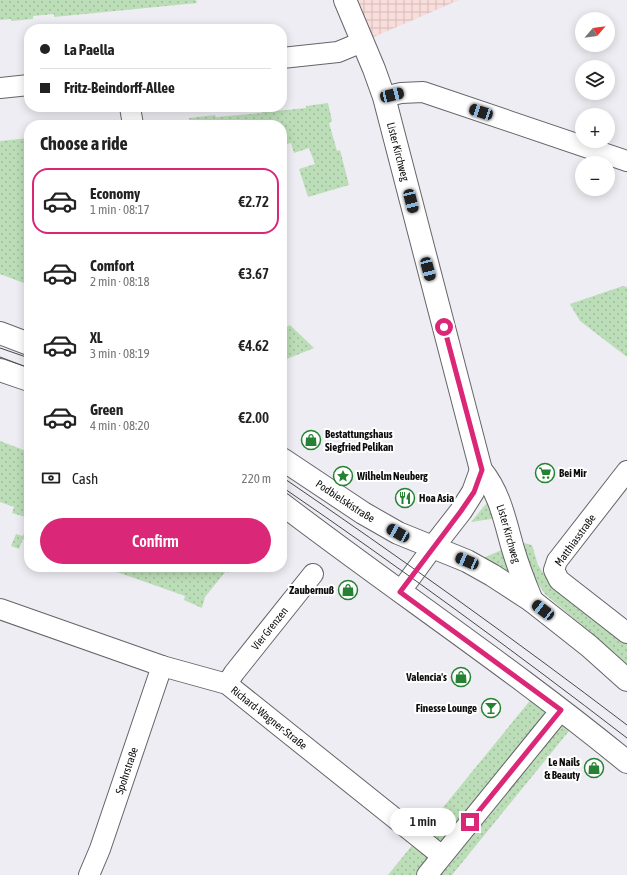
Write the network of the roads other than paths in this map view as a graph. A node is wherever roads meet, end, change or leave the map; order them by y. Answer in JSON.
{"nodes":[{"id":1,"x":345,"y":0,"type":"edge"},
{"id":2,"x":362,"y":42,"type":"junction"},
{"id":3,"x":287,"y":57,"type":"edge"},
{"id":4,"x":24,"y":86,"type":"edge"},
{"id":5,"x":0,"y":88,"type":"edge"},
{"id":6,"x":384,"y":97,"type":"junction"},
{"id":7,"x":627,"y":160,"type":"edge"},
{"id":8,"x":0,"y":333,"type":"edge"},
{"id":9,"x":24,"y":342,"type":"edge"},
{"id":10,"x":0,"y":370,"type":"edge"},
{"id":11,"x":24,"y":378,"type":"edge"},
{"id":12,"x":287,"y":462,"type":"edge"},
{"id":13,"x":482,"y":470,"type":"junction"},
{"id":14,"x":627,"y":471,"type":"edge"},
{"id":15,"x":287,"y":508,"type":"edge"},
{"id":16,"x":433,"y":547,"type":"junction"},
{"id":17,"x":313,"y":574,"type":"dead end"},
{"id":18,"x":400,"y":592,"type":"junction"},
{"id":19,"x":532,"y":601,"type":"junction"},
{"id":20,"x":0,"y":608,"type":"edge"},
{"id":21,"x":627,"y":633,"type":"edge"},
{"id":22,"x":162,"y":666,"type":"junction"},
{"id":23,"x":627,"y":680,"type":"edge"},
{"id":24,"x":227,"y":684,"type":"junction"},
{"id":25,"x":561,"y":710,"type":"junction"},
{"id":26,"x":627,"y":762,"type":"edge"},
{"id":27,"x":442,"y":856,"type":"junction"},
{"id":28,"x":89,"y":875,"type":"edge"},
{"id":29,"x":427,"y":875,"type":"edge"}],
"edges":[{"from":1,"to":2,"type":"main road","name":"Lister Kirchweg"},
{"from":2,"to":3,"type":"street"},
{"from":2,"to":6,"type":"main road","name":"Lister Kirchweg"},
{"from":4,"to":5,"type":"street"},
{"from":6,"to":7,"type":"street"},
{"from":6,"to":13,"type":"main road","name":"Lister Kirchweg"},
{"from":8,"to":9,"type":"main road"},
{"from":10,"to":11,"type":"main road"},
{"from":12,"to":16,"type":"main road","name":"Podbielskistraße"},
{"from":13,"to":16,"type":"main road"},
{"from":13,"to":19,"type":"main road","name":"Lister Kirchweg"},
{"from":14,"to":21,"type":"street","name":"Matthiasstraße"},
{"from":15,"to":18,"type":"main road"},
{"from":16,"to":18,"type":"street"},
{"from":16,"to":19,"type":"main road","name":"Podbielskistraße"},
{"from":17,"to":24,"type":"street","name":"Vier Grenzen"},
{"from":18,"to":25,"type":"main road"},
{"from":19,"to":23,"type":"main road","name":"Podbielskistraße"},
{"from":20,"to":22,"type":"street","name":"Richard-Wagner-Straße"},
{"from":22,"to":24,"type":"street","name":"Richard-Wagner-Straße"},
{"from":22,"to":28,"type":"street","name":"Spohrstraße"},
{"from":24,"to":27,"type":"street","name":"Richard-Wagner-Straße"},
{"from":25,"to":26,"type":"main road"},
{"from":25,"to":27,"type":"street"},
{"from":27,"to":29,"type":"street"}]}
